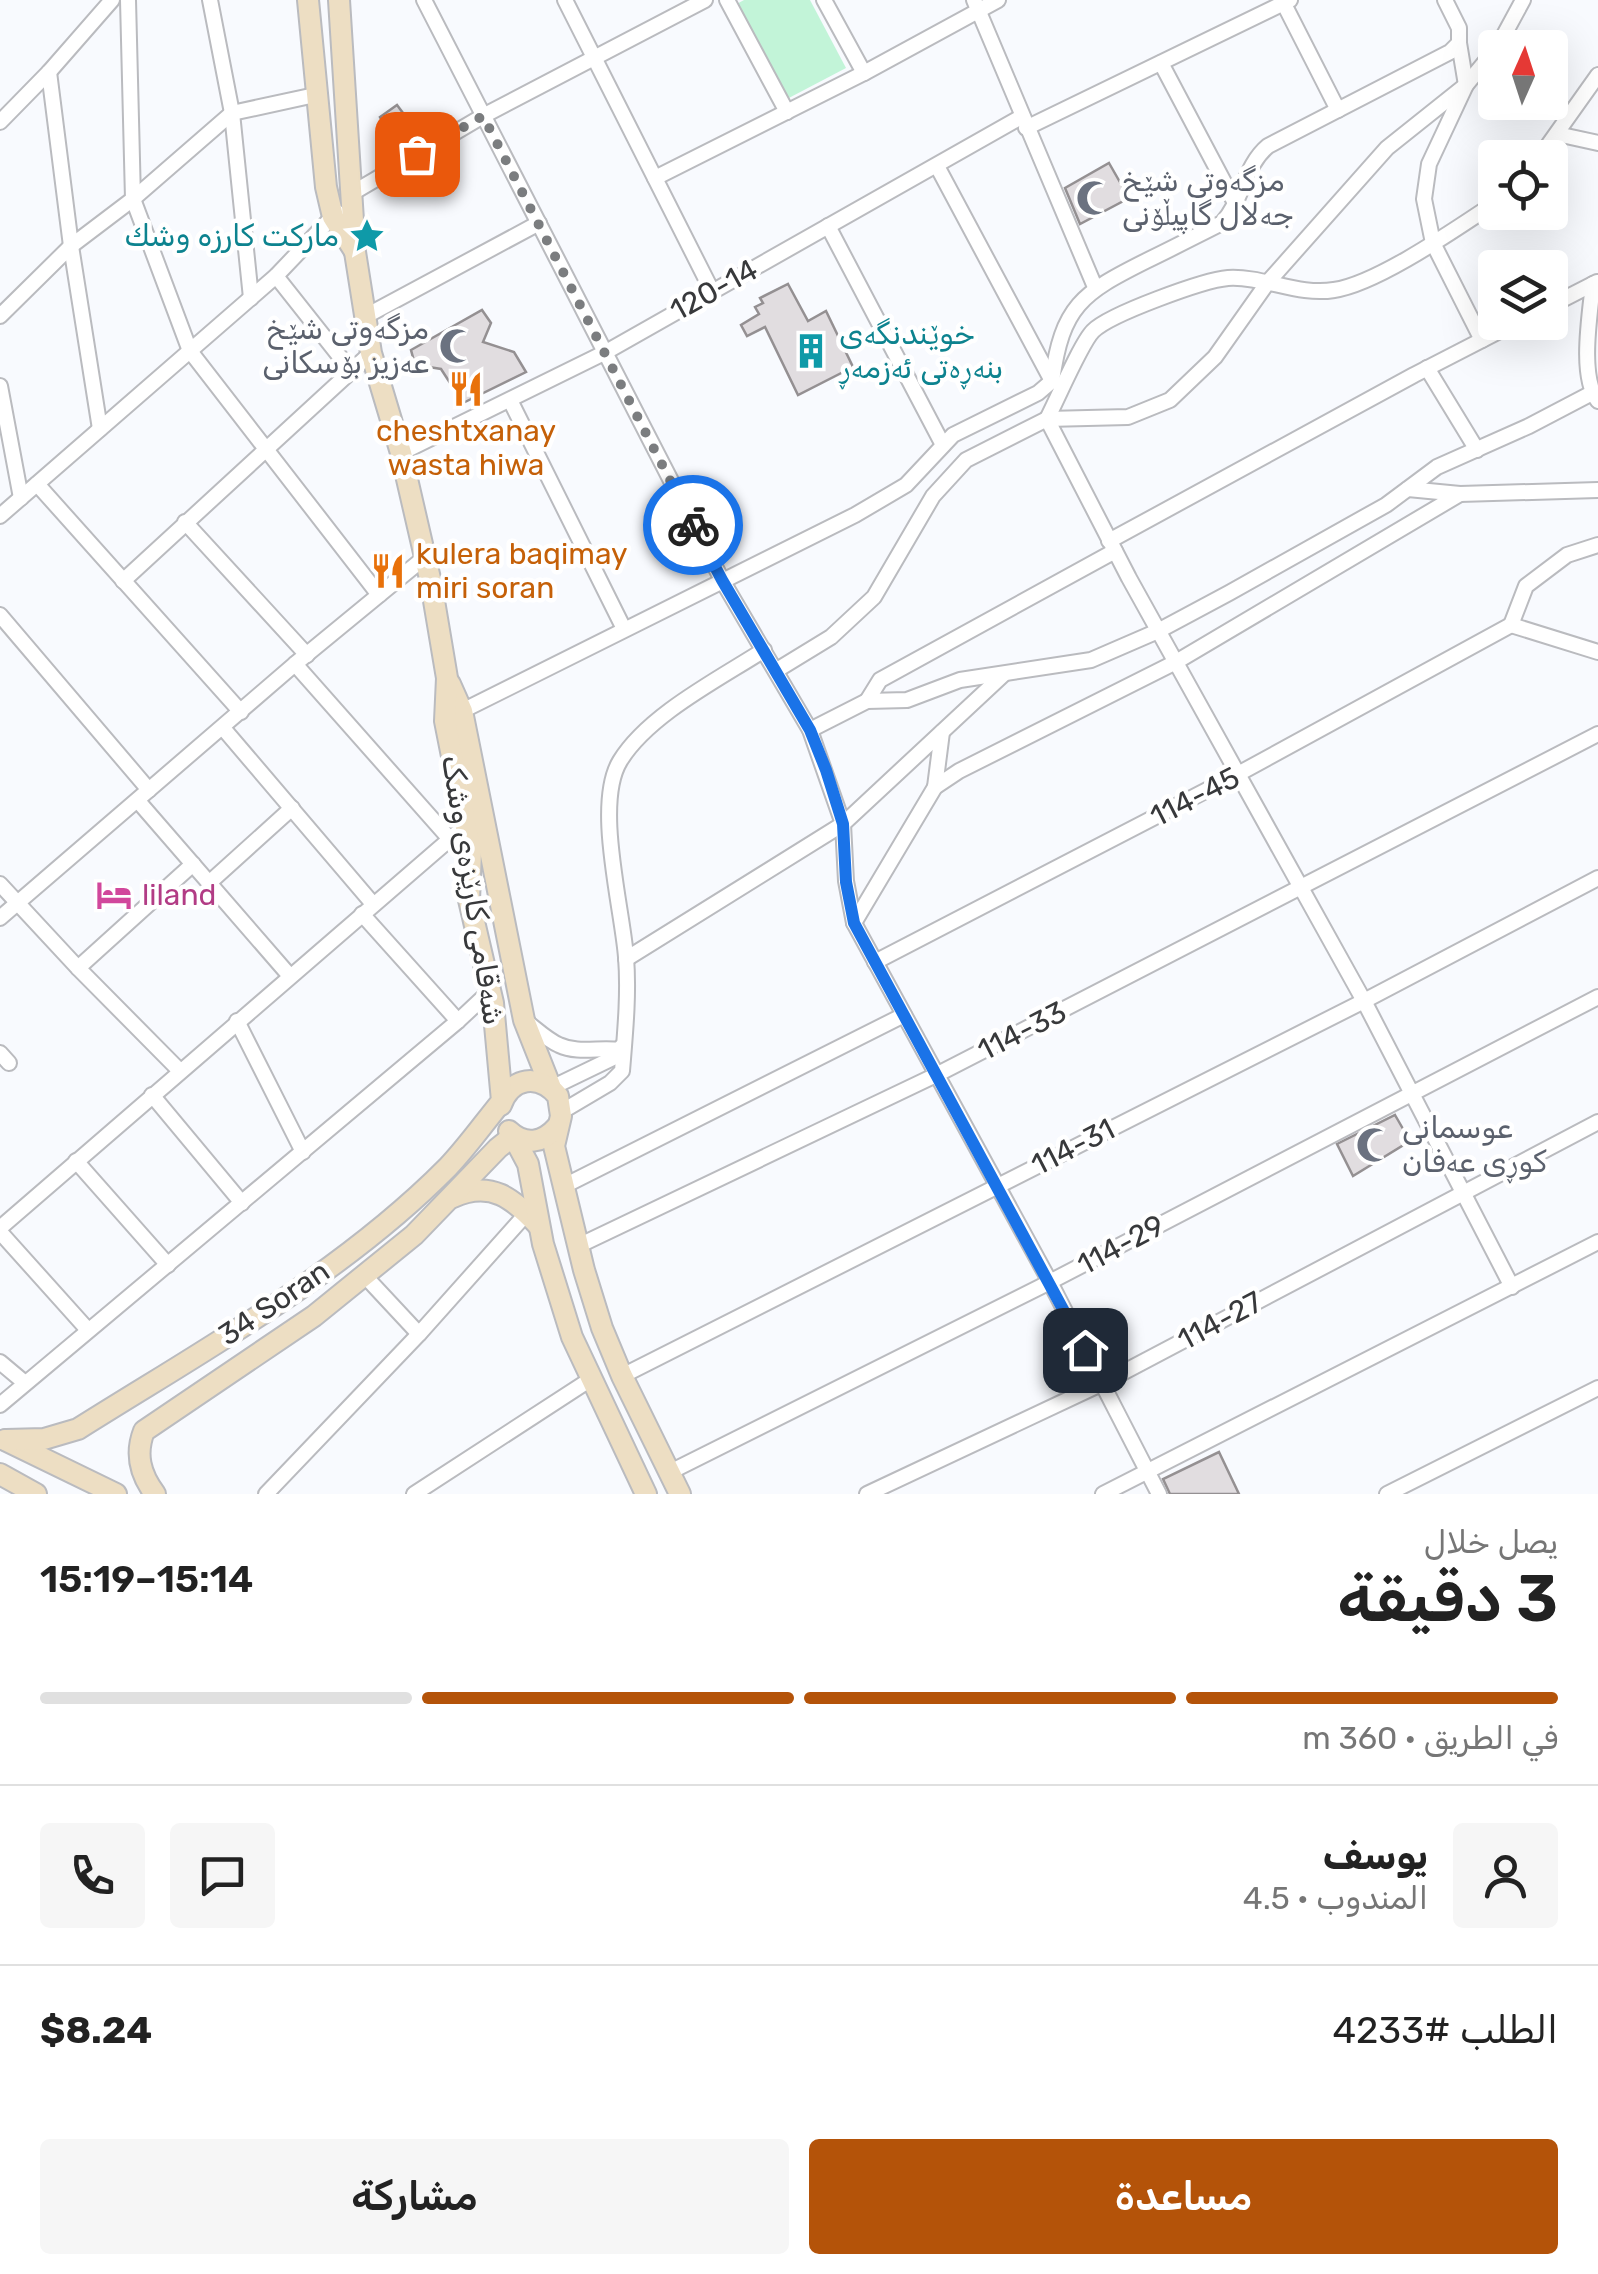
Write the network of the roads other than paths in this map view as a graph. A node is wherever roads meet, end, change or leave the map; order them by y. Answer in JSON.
{"nodes":[{"id":1,"x":112,"y":0,"type":"edge"},
{"id":2,"x":128,"y":0,"type":"edge"},
{"id":3,"x":210,"y":0,"type":"edge"},
{"id":4,"x":308,"y":0,"type":"edge"},
{"id":5,"x":339,"y":0,"type":"edge"},
{"id":6,"x":424,"y":0,"type":"edge"},
{"id":7,"x":565,"y":0,"type":"edge"},
{"id":8,"x":705,"y":0,"type":"edge"},
{"id":9,"x":727,"y":0,"type":"edge"},
{"id":10,"x":824,"y":0,"type":"edge"},
{"id":11,"x":998,"y":0,"type":"edge"},
{"id":12,"x":1445,"y":0,"type":"edge"},
{"id":13,"x":1522,"y":0,"type":"edge"},
{"id":14,"x":1285,"y":1,"type":"edge"},
{"id":15,"x":976,"y":5,"type":"edge"},
{"id":16,"x":1506,"y":30,"type":"edge"},
{"id":17,"x":1460,"y":44,"type":"junction"},
{"id":18,"x":594,"y":58,"type":"junction"},
{"id":19,"x":1161,"y":63,"type":"junction"},
{"id":20,"x":1478,"y":71,"type":"edge"},
{"id":21,"x":50,"y":72,"type":"junction"},
{"id":22,"x":864,"y":73,"type":"junction"},
{"id":23,"x":1598,"y":74,"type":"edge"},
{"id":24,"x":1466,"y":85,"type":"junction"},
{"id":25,"x":315,"y":95,"type":"junction"},
{"id":26,"x":1338,"y":110,"type":"junction"},
{"id":27,"x":786,"y":112,"type":"junction"},
{"id":28,"x":232,"y":113,"type":"junction"},
{"id":29,"x":483,"y":116,"type":"junction"},
{"id":30,"x":0,"y":122,"type":"edge"},
{"id":31,"x":1024,"y":122,"type":"junction"},
{"id":32,"x":1557,"y":134,"type":"junction"},
{"id":33,"x":1552,"y":140,"type":"edge"},
{"id":34,"x":1598,"y":143,"type":"edge"},
{"id":35,"x":937,"y":166,"type":"junction"},
{"id":36,"x":655,"y":178,"type":"junction"},
{"id":37,"x":352,"y":191,"type":"junction"},
{"id":38,"x":134,"y":199,"type":"junction"},
{"id":39,"x":1235,"y":204,"type":"junction"},
{"id":40,"x":1478,"y":214,"type":"edge"},
{"id":41,"x":334,"y":217,"type":"junction"},
{"id":42,"x":539,"y":223,"type":"junction"},
{"id":43,"x":828,"y":226,"type":"junction"},
{"id":44,"x":1432,"y":243,"type":"junction"},
{"id":45,"x":71,"y":246,"type":"junction"},
{"id":46,"x":355,"y":252,"type":"junction"},
{"id":47,"x":276,"y":276,"type":"junction"},
{"id":48,"x":1268,"y":282,"type":"junction"},
{"id":49,"x":1596,"y":283,"type":"edge"},
{"id":50,"x":1095,"y":287,"type":"junction"},
{"id":51,"x":712,"y":291,"type":"junction"},
{"id":52,"x":1568,"y":297,"type":"edge"},
{"id":53,"x":251,"y":298,"type":"junction"},
{"id":54,"x":0,"y":316,"type":"edge"},
{"id":55,"x":366,"y":316,"type":"junction"},
{"id":56,"x":1478,"y":332,"type":"edge"},
{"id":57,"x":1482,"y":340,"type":"edge"},
{"id":58,"x":190,"y":351,"type":"junction"},
{"id":59,"x":606,"y":352,"type":"junction"},
{"id":60,"x":370,"y":353,"type":"junction"},
{"id":61,"x":1427,"y":368,"type":"junction"},
{"id":62,"x":352,"y":372,"type":"junction"},
{"id":63,"x":1052,"y":381,"type":"junction"},
{"id":64,"x":0,"y":386,"type":"edge"},
{"id":65,"x":1595,"y":397,"type":"edge"},
{"id":66,"x":510,"y":400,"type":"junction"},
{"id":67,"x":1047,"y":419,"type":"junction"},
{"id":68,"x":100,"y":429,"type":"junction"},
{"id":69,"x":943,"y":446,"type":"junction"},
{"id":70,"x":266,"y":450,"type":"junction"},
{"id":71,"x":1477,"y":450,"type":"junction"},
{"id":72,"x":401,"y":453,"type":"junction"},
{"id":73,"x":37,"y":484,"type":"junction"},
{"id":74,"x":1408,"y":488,"type":"junction"},
{"id":75,"x":1598,"y":490,"type":"edge"},
{"id":76,"x":1460,"y":494,"type":"junction"},
{"id":77,"x":21,"y":498,"type":"junction"},
{"id":78,"x":0,"y":516,"type":"edge"},
{"id":79,"x":185,"y":522,"type":"junction"},
{"id":80,"x":1598,"y":545,"type":"edge"},
{"id":81,"x":1112,"y":546,"type":"junction"},
{"id":82,"x":424,"y":558,"type":"junction"},
{"id":83,"x":722,"y":580,"type":"junction"},
{"id":84,"x":122,"y":581,"type":"junction"},
{"id":85,"x":379,"y":595,"type":"junction"},
{"id":86,"x":0,"y":615,"type":"edge"},
{"id":87,"x":1511,"y":625,"type":"junction"},
{"id":88,"x":624,"y":628,"type":"junction"},
{"id":89,"x":1158,"y":631,"type":"junction"},
{"id":90,"x":764,"y":650,"type":"junction"},
{"id":91,"x":1598,"y":652,"type":"edge"},
{"id":92,"x":301,"y":659,"type":"junction"},
{"id":93,"x":1176,"y":662,"type":"junction"},
{"id":94,"x":777,"y":670,"type":"junction"},
{"id":95,"x":1004,"y":674,"type":"junction"},
{"id":96,"x":447,"y":678,"type":"junction"},
{"id":97,"x":866,"y":700,"type":"junction"},
{"id":98,"x":462,"y":710,"type":"junction"},
{"id":99,"x":241,"y":712,"type":"junction"},
{"id":100,"x":222,"y":728,"type":"junction"},
{"id":101,"x":810,"y":730,"type":"junction"},
{"id":102,"x":942,"y":732,"type":"junction"},
{"id":103,"x":1598,"y":734,"type":"edge"},
{"id":104,"x":1238,"y":774,"type":"junction"},
{"id":105,"x":935,"y":787,"type":"junction"},
{"id":106,"x":143,"y":795,"type":"junction"},
{"id":107,"x":292,"y":808,"type":"junction"},
{"id":108,"x":843,"y":824,"type":"junction"},
{"id":109,"x":193,"y":864,"type":"junction"},
{"id":110,"x":493,"y":873,"type":"junction"},
{"id":111,"x":470,"y":876,"type":"junction"},
{"id":112,"x":1598,"y":878,"type":"edge"},
{"id":113,"x":209,"y":883,"type":"junction"},
{"id":114,"x":0,"y":884,"type":"edge"},
{"id":115,"x":1302,"y":888,"type":"junction"},
{"id":116,"x":17,"y":902,"type":"junction"},
{"id":117,"x":367,"y":909,"type":"junction"},
{"id":118,"x":0,"y":918,"type":"edge"},
{"id":119,"x":854,"y":923,"type":"junction"},
{"id":120,"x":626,"y":960,"type":"junction"},
{"id":121,"x":875,"y":962,"type":"junction"},
{"id":122,"x":78,"y":968,"type":"junction"},
{"id":123,"x":290,"y":975,"type":"junction"},
{"id":124,"x":490,"y":991,"type":"junction"},
{"id":125,"x":1598,"y":997,"type":"edge"},
{"id":126,"x":1364,"y":1001,"type":"junction"},
{"id":127,"x":904,"y":1015,"type":"junction"},
{"id":128,"x":524,"y":1020,"type":"junction"},
{"id":129,"x":238,"y":1021,"type":"junction"},
{"id":130,"x":458,"y":1021,"type":"junction"},
{"id":131,"x":622,"y":1046,"type":"junction"},
{"id":132,"x":180,"y":1071,"type":"junction"},
{"id":133,"x":936,"y":1074,"type":"junction"},
{"id":134,"x":551,"y":1088,"type":"junction"},
{"id":135,"x":1410,"y":1093,"type":"junction"},
{"id":136,"x":152,"y":1095,"type":"junction"},
{"id":137,"x":502,"y":1101,"type":"junction"},
{"id":138,"x":559,"y":1119,"type":"junction"},
{"id":139,"x":1598,"y":1122,"type":"edge"},
{"id":140,"x":513,"y":1136,"type":"junction"},
{"id":141,"x":304,"y":1152,"type":"junction"},
{"id":142,"x":76,"y":1161,"type":"junction"},
{"id":143,"x":998,"y":1185,"type":"junction"},
{"id":144,"x":562,"y":1187,"type":"junction"},
{"id":145,"x":1462,"y":1192,"type":"junction"},
{"id":146,"x":447,"y":1200,"type":"junction"},
{"id":147,"x":242,"y":1203,"type":"junction"},
{"id":148,"x":534,"y":1220,"type":"junction"},
{"id":149,"x":2,"y":1224,"type":"edge"},
{"id":150,"x":1598,"y":1242,"type":"edge"},
{"id":151,"x":578,"y":1246,"type":"junction"},
{"id":152,"x":168,"y":1265,"type":"junction"},
{"id":153,"x":364,"y":1275,"type":"junction"},
{"id":154,"x":1050,"y":1282,"type":"junction"},
{"id":155,"x":1512,"y":1287,"type":"junction"},
{"id":156,"x":88,"y":1330,"type":"junction"},
{"id":157,"x":419,"y":1334,"type":"junction"},
{"id":158,"x":0,"y":1362,"type":"edge"},
{"id":159,"x":166,"y":1373,"type":"junction"},
{"id":160,"x":622,"y":1376,"type":"junction"},
{"id":161,"x":591,"y":1379,"type":"junction"},
{"id":162,"x":25,"y":1383,"type":"junction"},
{"id":163,"x":1103,"y":1383,"type":"junction"},
{"id":164,"x":1598,"y":1388,"type":"edge"},
{"id":165,"x":189,"y":1398,"type":"junction"},
{"id":166,"x":0,"y":1405,"type":"edge"},
{"id":167,"x":3,"y":1438,"type":"edge"},
{"id":168,"x":670,"y":1472,"type":"junction"},
{"id":169,"x":1149,"y":1472,"type":"junction"},
{"id":170,"x":0,"y":1474,"type":"edge"},
{"id":171,"x":638,"y":1491,"type":"edge"},
{"id":172,"x":36,"y":1494,"type":"edge"},
{"id":173,"x":116,"y":1494,"type":"edge"},
{"id":174,"x":154,"y":1494,"type":"edge"},
{"id":175,"x":266,"y":1494,"type":"edge"},
{"id":176,"x":414,"y":1494,"type":"edge"},
{"id":177,"x":680,"y":1494,"type":"edge"},
{"id":178,"x":867,"y":1494,"type":"edge"},
{"id":179,"x":1103,"y":1494,"type":"edge"},
{"id":180,"x":1160,"y":1494,"type":"edge"},
{"id":181,"x":1387,"y":1494,"type":"edge"}],
"edges":[{"from":1,"to":21,"type":"street"},
{"from":2,"to":38,"type":"street"},
{"from":3,"to":28,"type":"street"},
{"from":4,"to":25,"type":"main road","name":"شەقامی کارێزەی وشک"},
{"from":5,"to":37,"type":"main road","name":"شەقامی کارێزەی وشک"},
{"from":6,"to":29,"type":"street"},
{"from":7,"to":18,"type":"street"},
{"from":8,"to":18,"type":"street"},
{"from":9,"to":27,"type":"street"},
{"from":10,"to":22,"type":"street"},
{"from":11,"to":15,"type":"street"},
{"from":12,"to":17,"type":"street"},
{"from":13,"to":16,"type":"street"},
{"from":14,"to":19,"type":"street","name":"120-14"},
{"from":14,"to":26,"type":"street"},
{"from":15,"to":22,"type":"street"},
{"from":15,"to":31,"type":"street"},
{"from":17,"to":24,"type":"street"},
{"from":17,"to":26,"type":"street"},
{"from":18,"to":29,"type":"street"},
{"from":18,"to":36,"type":"street"},
{"from":19,"to":31,"type":"street","name":"120-14"},
{"from":19,"to":39,"type":"street"},
{"from":20,"to":24,"type":"street"},
{"from":21,"to":30,"type":"street"},
{"from":21,"to":45,"type":"street"},
{"from":22,"to":27,"type":"street"},
{"from":23,"to":32,"type":"street"},
{"from":24,"to":44,"type":"street"},
{"from":24,"to":48,"type":"street"},
{"from":25,"to":28,"type":"street"},
{"from":25,"to":41,"type":"main road","name":"شەقامی کارێزەی وشک"},
{"from":26,"to":39,"type":"street"},
{"from":27,"to":36,"type":"street"},
{"from":28,"to":38,"type":"street"},
{"from":28,"to":53,"type":"street"},
{"from":29,"to":37,"type":"street"},
{"from":29,"to":42,"type":"street"},
{"from":31,"to":35,"type":"street","name":"120-14"},
{"from":31,"to":50,"type":"street"},
{"from":32,"to":33,"type":"street"},
{"from":32,"to":34,"type":"street"},
{"from":35,"to":43,"type":"street","name":"120-14"},
{"from":35,"to":63,"type":"street"},
{"from":36,"to":51,"type":"street"},
{"from":37,"to":41,"type":"street"},
{"from":37,"to":46,"type":"main road","name":"شەقامی کارێزەی وشک"},
{"from":38,"to":45,"type":"street"},
{"from":38,"to":58,"type":"street"},
{"from":39,"to":50,"type":"street"},
{"from":40,"to":44,"type":"street"},
{"from":41,"to":46,"type":"main road","name":"شەقامی کارێزەی وشک"},
{"from":41,"to":47,"type":"street"},
{"from":42,"to":55,"type":"street"},
{"from":42,"to":59,"type":"street"},
{"from":43,"to":51,"type":"street","name":"120-14"},
{"from":43,"to":69,"type":"street"},
{"from":44,"to":48,"type":"street"},
{"from":44,"to":56,"type":"street"},
{"from":45,"to":54,"type":"street"},
{"from":45,"to":68,"type":"street"},
{"from":46,"to":55,"type":"main road","name":"شەقامی کارێزەی وشک"},
{"from":47,"to":53,"type":"street"},
{"from":47,"to":62,"type":"street"},
{"from":48,"to":67,"type":"street"},
{"from":48,"to":67,"type":"street"},
{"from":49,"to":52,"type":"street"},
{"from":49,"to":65,"type":"street"},
{"from":50,"to":63,"type":"street"},
{"from":51,"to":59,"type":"street","name":"120-14"},
{"from":53,"to":58,"type":"street"},
{"from":55,"to":60,"type":"main road","name":"شەقامی کارێزەی وشک"},
{"from":57,"to":61,"type":"street"},
{"from":58,"to":68,"type":"street"},
{"from":58,"to":70,"type":"street"},
{"from":59,"to":66,"type":"street"},
{"from":59,"to":72,"type":"street","name":"120-14"},
{"from":59,"to":83,"type":"street"},
{"from":60,"to":62,"type":"street"},
{"from":60,"to":72,"type":"main road","name":"شەقامی کارێزەی وشک"},
{"from":61,"to":71,"type":"street"},
{"from":61,"to":81,"type":"street"},
{"from":62,"to":70,"type":"street"},
{"from":63,"to":69,"type":"street"},
{"from":64,"to":77,"type":"street"},
{"from":65,"to":71,"type":"street"},
{"from":66,"to":72,"type":"street"},
{"from":66,"to":88,"type":"street"},
{"from":67,"to":81,"type":"street"},
{"from":67,"to":94,"type":"street"},
{"from":68,"to":73,"type":"street"},
{"from":69,"to":83,"type":"street"},
{"from":70,"to":79,"type":"street"},
{"from":70,"to":85,"type":"street"},
{"from":71,"to":74,"type":"street"},
{"from":72,"to":82,"type":"main road","name":"شەقامی کارێزەی وشک"},
{"from":73,"to":77,"type":"street"},
{"from":73,"to":84,"type":"street"},
{"from":74,"to":76,"type":"street"},
{"from":74,"to":89,"type":"street"},
{"from":75,"to":76,"type":"street"},
{"from":76,"to":93,"type":"street"},
{"from":77,"to":78,"type":"street"},
{"from":79,"to":84,"type":"street"},
{"from":79,"to":92,"type":"street"},
{"from":80,"to":87,"type":"street"},
{"from":81,"to":89,"type":"street"},
{"from":81,"to":97,"type":"street"},
{"from":82,"to":85,"type":"street"},
{"from":82,"to":96,"type":"main road","name":"شەقامی کارێزەی وشک"},
{"from":83,"to":88,"type":"street"},
{"from":83,"to":90,"type":"street"},
{"from":84,"to":99,"type":"street"},
{"from":85,"to":92,"type":"street"},
{"from":86,"to":106,"type":"street"},
{"from":87,"to":91,"type":"street"},
{"from":87,"to":104,"type":"street","name":"114-45"},
{"from":88,"to":98,"type":"street"},
{"from":89,"to":93,"type":"street"},
{"from":89,"to":95,"type":"street"},
{"from":90,"to":94,"type":"street"},
{"from":90,"to":120,"type":"street"},
{"from":92,"to":99,"type":"street"},
{"from":92,"to":117,"type":"street"},
{"from":93,"to":104,"type":"street"},
{"from":93,"to":105,"type":"street"},
{"from":94,"to":101,"type":"street"},
{"from":95,"to":97,"type":"street"},
{"from":95,"to":102,"type":"street"},
{"from":96,"to":98,"type":"main road","name":"شەقامی کارێزەی وشک"},
{"from":96,"to":111,"type":"main road","name":"شەقامی کارێزەی وشک"},
{"from":97,"to":101,"type":"street"},
{"from":98,"to":110,"type":"main road","name":"شەقامی کارێزەی وشک"},
{"from":99,"to":100,"type":"street"},
{"from":100,"to":106,"type":"street"},
{"from":100,"to":107,"type":"street"},
{"from":101,"to":108,"type":"street"},
{"from":102,"to":105,"type":"street"},
{"from":102,"to":108,"type":"street"},
{"from":103,"to":115,"type":"street","name":"114-33"},
{"from":104,"to":115,"type":"street"},
{"from":104,"to":121,"type":"street","name":"114-45"},
{"from":105,"to":119,"type":"street"},
{"from":106,"to":109,"type":"street"},
{"from":106,"to":116,"type":"street"},
{"from":107,"to":113,"type":"street"},
{"from":107,"to":117,"type":"street"},
{"from":108,"to":119,"type":"street"},
{"from":108,"to":120,"type":"street"},
{"from":109,"to":113,"type":"street"},
{"from":109,"to":122,"type":"street"},
{"from":110,"to":111,"type":"main road"},
{"from":110,"to":128,"type":"main road","name":"شەقامی کارێزەی وشک"},
{"from":111,"to":124,"type":"main road","name":"شەقامی کارێزەی وشک"},
{"from":112,"to":126,"type":"street","name":"114-31"},
{"from":113,"to":123,"type":"street"},
{"from":114,"to":116,"type":"street"},
{"from":115,"to":126,"type":"street"},
{"from":115,"to":133,"type":"street","name":"114-33"},
{"from":116,"to":118,"type":"street"},
{"from":116,"to":122,"type":"street"},
{"from":117,"to":123,"type":"street"},
{"from":117,"to":130,"type":"street"},
{"from":119,"to":121,"type":"street"},
{"from":120,"to":131,"type":"street"},
{"from":121,"to":127,"type":"street"},
{"from":122,"to":132,"type":"street"},
{"from":123,"to":129,"type":"street"},
{"from":124,"to":130,"type":"street"},
{"from":124,"to":137,"type":"main road","name":"شەقامی کارێزەی وشک"},
{"from":125,"to":135,"type":"street","name":"114-29"},
{"from":126,"to":135,"type":"street"},
{"from":126,"to":143,"type":"street","name":"114-31"},
{"from":127,"to":133,"type":"street"},
{"from":127,"to":144,"type":"street"},
{"from":128,"to":131,"type":"street"},
{"from":128,"to":134,"type":"main road","name":"شەقامی کارێزەی وشک"},
{"from":129,"to":132,"type":"street"},
{"from":129,"to":141,"type":"street"},
{"from":130,"to":141,"type":"street"},
{"from":131,"to":134,"type":"street"},
{"from":131,"to":138,"type":"street"},
{"from":132,"to":136,"type":"street"},
{"from":133,"to":143,"type":"street"},
{"from":133,"to":151,"type":"street","name":"114-33"},
{"from":134,"to":137,"type":"main road"},
{"from":134,"to":138,"type":"main road"},
{"from":135,"to":145,"type":"street"},
{"from":135,"to":154,"type":"street","name":"114-29"},
{"from":136,"to":142,"type":"street"},
{"from":136,"to":147,"type":"street"},
{"from":137,"to":140,"type":"main road"},
{"from":137,"to":159,"type":"main road","name":"34 Soran"},
{"from":138,"to":140,"type":"main road"},
{"from":138,"to":144,"type":"main road"},
{"from":139,"to":145,"type":"street","name":"114-27"},
{"from":140,"to":146,"type":"main road","name":"34 Soran"},
{"from":140,"to":148,"type":"main road"},
{"from":141,"to":147,"type":"street"},
{"from":142,"to":149,"type":"street"},
{"from":142,"to":152,"type":"street"},
{"from":143,"to":154,"type":"street"},
{"from":143,"to":160,"type":"street","name":"114-31"},
{"from":144,"to":151,"type":"main road"},
{"from":145,"to":155,"type":"street"},
{"from":145,"to":163,"type":"street","name":"114-27"},
{"from":146,"to":148,"type":"main road"},
{"from":146,"to":153,"type":"main road","name":"34 Soran"},
{"from":147,"to":152,"type":"street"},
{"from":148,"to":157,"type":"street"},
{"from":148,"to":161,"type":"main road"},
{"from":149,"to":156,"type":"street"},
{"from":150,"to":155,"type":"street"},
{"from":151,"to":160,"type":"main road"},
{"from":152,"to":156,"type":"street"},
{"from":153,"to":157,"type":"street"},
{"from":153,"to":165,"type":"main road","name":"34 Soran"},
{"from":154,"to":163,"type":"street"},
{"from":154,"to":168,"type":"street","name":"114-29"},
{"from":155,"to":169,"type":"street"},
{"from":156,"to":162,"type":"street"},
{"from":157,"to":175,"type":"street"},
{"from":158,"to":162,"type":"street"},
{"from":159,"to":165,"type":"main road"},
{"from":159,"to":167,"type":"main road","name":"34 Soran"},
{"from":160,"to":168,"type":"main road"},
{"from":161,"to":171,"type":"main road"},
{"from":161,"to":176,"type":"street"},
{"from":162,"to":166,"type":"street"},
{"from":163,"to":169,"type":"street"},
{"from":163,"to":178,"type":"street","name":"114-27"},
{"from":164,"to":181,"type":"street"},
{"from":165,"to":174,"type":"main road","name":"34 Soran"},
{"from":167,"to":173,"type":"main road"},
{"from":168,"to":177,"type":"main road"},
{"from":169,"to":179,"type":"street"},
{"from":169,"to":180,"type":"street"},
{"from":170,"to":172,"type":"main road"}]}
